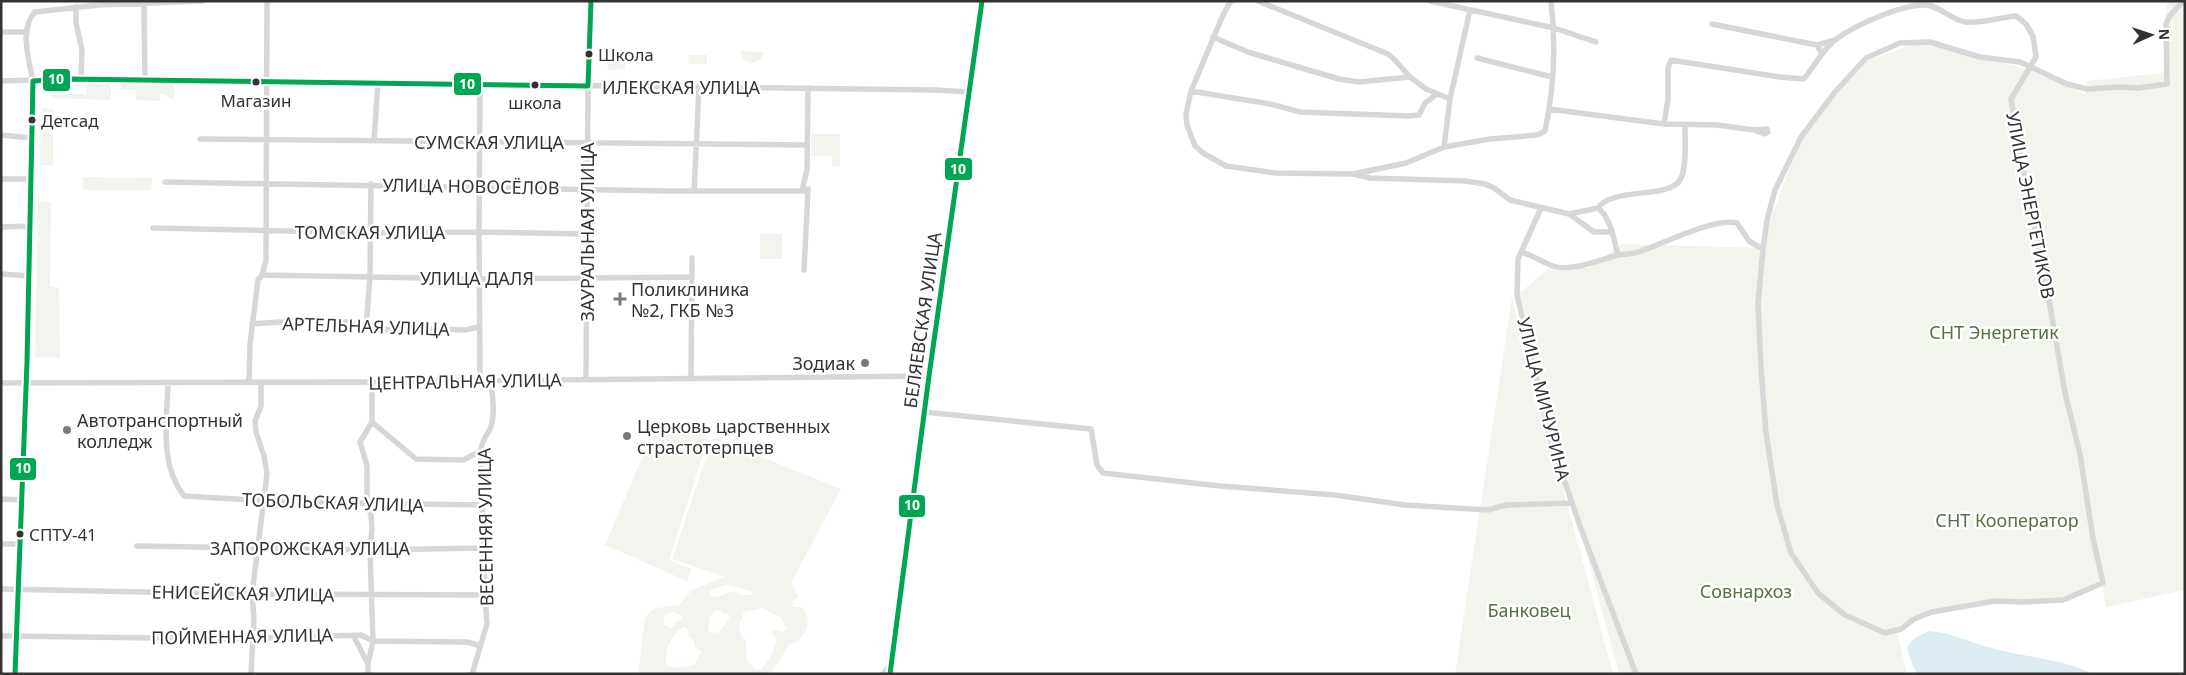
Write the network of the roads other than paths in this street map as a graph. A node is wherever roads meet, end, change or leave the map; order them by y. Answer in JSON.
{"nodes":[{"id":1,"x":202,"y":1,"type":"edge"},
{"id":2,"x":267,"y":1,"type":"edge"},
{"id":3,"x":591,"y":1,"type":"edge"},
{"id":4,"x":982,"y":1,"type":"edge"},
{"id":5,"x":1231,"y":1,"type":"edge"},
{"id":6,"x":1258,"y":1,"type":"edge"},
{"id":7,"x":1430,"y":1,"type":"edge"},
{"id":8,"x":1551,"y":1,"type":"edge"},
{"id":9,"x":2183,"y":1,"type":"edge"},
{"id":10,"x":144,"y":2,"type":"edge"},
{"id":11,"x":1931,"y":3,"type":"edge"},
{"id":12,"x":76,"y":7,"type":"junction"},
{"id":13,"x":1470,"y":10,"type":"junction"},
{"id":14,"x":1712,"y":24,"type":"dead end"},
{"id":15,"x":1554,"y":28,"type":"junction"},
{"id":16,"x":1,"y":32,"type":"edge"},
{"id":17,"x":27,"y":32,"type":"junction"},
{"id":18,"x":1213,"y":37,"type":"junction"},
{"id":19,"x":1835,"y":40,"type":"junction"},
{"id":20,"x":1596,"y":42,"type":"dead end"},
{"id":21,"x":1817,"y":45,"type":"junction"},
{"id":22,"x":1822,"y":54,"type":"junction"},
{"id":23,"x":1477,"y":58,"type":"dead end"},
{"id":24,"x":2028,"y":66,"type":"junction"},
{"id":25,"x":1410,"y":77,"type":"junction"},
{"id":26,"x":1552,"y":77,"type":"junction"},
{"id":27,"x":80,"y":79,"type":"junction"},
{"id":28,"x":33,"y":80,"type":"junction"},
{"id":29,"x":145,"y":80,"type":"junction"},
{"id":30,"x":1,"y":81,"type":"edge"},
{"id":31,"x":268,"y":81,"type":"junction"},
{"id":32,"x":378,"y":82,"type":"junction"},
{"id":33,"x":480,"y":84,"type":"junction"},
{"id":34,"x":588,"y":86,"type":"junction"},
{"id":35,"x":699,"y":88,"type":"junction"},
{"id":36,"x":808,"y":88,"type":"junction"},
{"id":37,"x":1191,"y":91,"type":"junction"},
{"id":38,"x":970,"y":92,"type":"junction"},
{"id":39,"x":1437,"y":94,"type":"junction"},
{"id":40,"x":1450,"y":98,"type":"junction"},
{"id":41,"x":1549,"y":109,"type":"junction"},
{"id":42,"x":1664,"y":124,"type":"junction"},
{"id":43,"x":1685,"y":126,"type":"junction"},
{"id":44,"x":1754,"y":130,"type":"dead end"},
{"id":45,"x":1,"y":136,"type":"edge"},
{"id":46,"x":32,"y":138,"type":"junction"},
{"id":47,"x":200,"y":139,"type":"dead end"},
{"id":48,"x":267,"y":139,"type":"junction"},
{"id":49,"x":374,"y":140,"type":"junction"},
{"id":50,"x":588,"y":142,"type":"junction"},
{"id":51,"x":480,"y":143,"type":"junction"},
{"id":52,"x":697,"y":144,"type":"junction"},
{"id":53,"x":807,"y":144,"type":"junction"},
{"id":54,"x":1444,"y":147,"type":"junction"},
{"id":55,"x":1353,"y":174,"type":"junction"},
{"id":56,"x":1,"y":179,"type":"edge"},
{"id":57,"x":32,"y":180,"type":"junction"},
{"id":58,"x":165,"y":182,"type":"dead end"},
{"id":59,"x":267,"y":183,"type":"junction"},
{"id":60,"x":371,"y":184,"type":"junction"},
{"id":61,"x":479,"y":188,"type":"junction"},
{"id":62,"x":588,"y":189,"type":"junction"},
{"id":63,"x":694,"y":191,"type":"junction"},
{"id":64,"x":805,"y":191,"type":"junction"},
{"id":65,"x":1541,"y":208,"type":"junction"},
{"id":66,"x":1598,"y":208,"type":"junction"},
{"id":67,"x":1569,"y":214,"type":"junction"},
{"id":68,"x":31,"y":226,"type":"junction"},
{"id":69,"x":1,"y":227,"type":"edge"},
{"id":70,"x":153,"y":228,"type":"dead end"},
{"id":71,"x":267,"y":231,"type":"junction"},
{"id":72,"x":479,"y":232,"type":"junction"},
{"id":73,"x":1612,"y":232,"type":"junction"},
{"id":74,"x":370,"y":233,"type":"junction"},
{"id":75,"x":587,"y":234,"type":"junction"},
{"id":76,"x":1763,"y":249,"type":"junction"},
{"id":77,"x":1521,"y":252,"type":"junction"},
{"id":78,"x":1618,"y":255,"type":"junction"},
{"id":79,"x":692,"y":258,"type":"dead end"},
{"id":80,"x":804,"y":270,"type":"dead end"},
{"id":81,"x":1,"y":274,"type":"edge"},
{"id":82,"x":262,"y":275,"type":"junction"},
{"id":83,"x":30,"y":276,"type":"junction"},
{"id":84,"x":370,"y":277,"type":"junction"},
{"id":85,"x":692,"y":277,"type":"junction"},
{"id":86,"x":587,"y":278,"type":"junction"},
{"id":87,"x":480,"y":279,"type":"junction"},
{"id":88,"x":252,"y":324,"type":"junction"},
{"id":89,"x":479,"y":327,"type":"junction"},
{"id":90,"x":366,"y":328,"type":"junction"},
{"id":91,"x":929,"y":376,"type":"junction"},
{"id":92,"x":691,"y":378,"type":"junction"},
{"id":93,"x":586,"y":379,"type":"junction"},
{"id":94,"x":480,"y":380,"type":"junction"},
{"id":95,"x":491,"y":380,"type":"junction"},
{"id":96,"x":249,"y":382,"type":"junction"},
{"id":97,"x":261,"y":382,"type":"junction"},
{"id":98,"x":372,"y":382,"type":"junction"},
{"id":99,"x":1,"y":383,"type":"edge"},
{"id":100,"x":26,"y":383,"type":"junction"},
{"id":101,"x":168,"y":383,"type":"junction"},
{"id":102,"x":924,"y":412,"type":"junction"},
{"id":103,"x":372,"y":422,"type":"junction"},
{"id":104,"x":481,"y":451,"type":"junction"},
{"id":105,"x":1,"y":499,"type":"edge"},
{"id":106,"x":22,"y":500,"type":"junction"},
{"id":107,"x":263,"y":501,"type":"junction"},
{"id":108,"x":1572,"y":502,"type":"junction"},
{"id":109,"x":368,"y":504,"type":"junction"},
{"id":110,"x":483,"y":506,"type":"junction"},
{"id":111,"x":1,"y":544,"type":"edge"},
{"id":112,"x":20,"y":544,"type":"junction"},
{"id":113,"x":137,"y":546,"type":"dead end"},
{"id":114,"x":484,"y":548,"type":"junction"},
{"id":115,"x":258,"y":549,"type":"junction"},
{"id":116,"x":370,"y":550,"type":"junction"},
{"id":117,"x":1,"y":589,"type":"edge"},
{"id":118,"x":18,"y":589,"type":"junction"},
{"id":119,"x":252,"y":594,"type":"junction"},
{"id":120,"x":373,"y":595,"type":"junction"},
{"id":121,"x":484,"y":595,"type":"junction"},
{"id":122,"x":373,"y":629,"type":"junction"},
{"id":123,"x":353,"y":635,"type":"junction"},
{"id":124,"x":361,"y":635,"type":"junction"},
{"id":125,"x":1,"y":636,"type":"edge"},
{"id":126,"x":16,"y":636,"type":"junction"},
{"id":127,"x":252,"y":637,"type":"junction"},
{"id":128,"x":373,"y":641,"type":"junction"},
{"id":129,"x":480,"y":646,"type":"junction"},
{"id":130,"x":892,"y":662,"type":"junction"},
{"id":131,"x":368,"y":664,"type":"junction"},
{"id":132,"x":15,"y":674,"type":"edge"},
{"id":133,"x":251,"y":674,"type":"edge"},
{"id":134,"x":368,"y":674,"type":"edge"},
{"id":135,"x":472,"y":674,"type":"edge"},
{"id":136,"x":883,"y":674,"type":"edge"},
{"id":137,"x":890,"y":674,"type":"edge"},
{"id":138,"x":1636,"y":674,"type":"edge"}],
"edges":[{"from":1,"to":10,"type":"street"},
{"from":2,"to":31,"type":"street"},
{"from":3,"to":34,"type":"street","name":"ЗАУРАЛЬНАЯ УЛИЦА"},
{"from":4,"to":38,"type":"main road","name":"БЕЛЯЕВСКАЯ УЛИЦА"},
{"from":5,"to":18,"type":"street"},
{"from":6,"to":25,"type":"street"},
{"from":7,"to":13,"type":"street"},
{"from":8,"to":15,"type":"street"},
{"from":9,"to":24,"type":"street"},
{"from":10,"to":12,"type":"street"},
{"from":10,"to":29,"type":"street"},
{"from":11,"to":19,"type":"street"},
{"from":11,"to":24,"type":"street","name":"УЛИЦА ЭНЕРГЕТИКОВ"},
{"from":12,"to":17,"type":"street"},
{"from":12,"to":27,"type":"street"},
{"from":13,"to":15,"type":"street"},
{"from":13,"to":40,"type":"street"},
{"from":14,"to":21,"type":"street"},
{"from":15,"to":20,"type":"street"},
{"from":15,"to":26,"type":"street"},
{"from":16,"to":17,"type":"street"},
{"from":17,"to":28,"type":"street"},
{"from":18,"to":25,"type":"street"},
{"from":18,"to":37,"type":"street"},
{"from":19,"to":21,"type":"street"},
{"from":19,"to":22,"type":"street"},
{"from":21,"to":22,"type":"street"},
{"from":22,"to":42,"type":"street"},
{"from":23,"to":26,"type":"street"},
{"from":24,"to":76,"type":"street"},
{"from":24,"to":76,"type":"street","name":"УЛИЦА ЭНЕРГЕТИКОВ"},
{"from":25,"to":39,"type":"street"},
{"from":26,"to":41,"type":"street"},
{"from":27,"to":28,"type":"street","name":"ИЛЕКСКАЯ УЛИЦА"},
{"from":27,"to":29,"type":"street","name":"ИЛЕКСКАЯ УЛИЦА"},
{"from":28,"to":30,"type":"street","name":"ИЛЕКСКАЯ УЛИЦА"},
{"from":28,"to":46,"type":"street"},
{"from":29,"to":31,"type":"street","name":"ИЛЕКСКАЯ УЛИЦА"},
{"from":31,"to":32,"type":"street","name":"ИЛЕКСКАЯ УЛИЦА"},
{"from":31,"to":48,"type":"street"},
{"from":32,"to":33,"type":"street","name":"ИЛЕКСКАЯ УЛИЦА"},
{"from":32,"to":49,"type":"street"},
{"from":33,"to":34,"type":"street","name":"ИЛЕКСКАЯ УЛИЦА"},
{"from":33,"to":51,"type":"street"},
{"from":34,"to":35,"type":"street","name":"ИЛЕКСКАЯ УЛИЦА"},
{"from":34,"to":50,"type":"street","name":"ЗАУРАЛЬНАЯ УЛИЦА"},
{"from":35,"to":36,"type":"street","name":"ИЛЕКСКАЯ УЛИЦА"},
{"from":35,"to":52,"type":"street"},
{"from":36,"to":38,"type":"street","name":"ИЛЕКСКАЯ УЛИЦА"},
{"from":36,"to":53,"type":"street"},
{"from":37,"to":39,"type":"street"},
{"from":37,"to":55,"type":"street"},
{"from":38,"to":91,"type":"main road","name":"БЕЛЯЕВСКАЯ УЛИЦА"},
{"from":39,"to":40,"type":"street"},
{"from":40,"to":54,"type":"street"},
{"from":41,"to":42,"type":"street"},
{"from":41,"to":54,"type":"street"},
{"from":42,"to":43,"type":"street"},
{"from":43,"to":44,"type":"street"},
{"from":43,"to":66,"type":"street"},
{"from":45,"to":46,"type":"street"},
{"from":46,"to":57,"type":"street"},
{"from":47,"to":48,"type":"street","name":"СУМСКАЯ УЛИЦА"},
{"from":48,"to":49,"type":"street","name":"СУМСКАЯ УЛИЦА"},
{"from":48,"to":59,"type":"street"},
{"from":49,"to":51,"type":"street","name":"СУМСКАЯ УЛИЦА"},
{"from":50,"to":51,"type":"street","name":"СУМСКАЯ УЛИЦА"},
{"from":50,"to":52,"type":"street","name":"СУМСКАЯ УЛИЦА"},
{"from":50,"to":62,"type":"street","name":"ЗАУРАЛЬНАЯ УЛИЦА"},
{"from":51,"to":61,"type":"street"},
{"from":52,"to":53,"type":"street","name":"СУМСКАЯ УЛИЦА"},
{"from":52,"to":63,"type":"street"},
{"from":53,"to":64,"type":"street"},
{"from":54,"to":55,"type":"street"},
{"from":55,"to":65,"type":"street"},
{"from":56,"to":57,"type":"street"},
{"from":57,"to":68,"type":"street"},
{"from":58,"to":59,"type":"street","name":"УЛИЦА НОВОСЁЛОВ"},
{"from":59,"to":60,"type":"street","name":"УЛИЦА НОВОСЁЛОВ"},
{"from":59,"to":71,"type":"street"},
{"from":60,"to":61,"type":"street","name":"УЛИЦА НОВОСЁЛОВ"},
{"from":60,"to":74,"type":"street"},
{"from":61,"to":62,"type":"street","name":"УЛИЦА НОВОСЁЛОВ"},
{"from":61,"to":72,"type":"street"},
{"from":62,"to":63,"type":"street","name":"УЛИЦА НОВОСЁЛОВ"},
{"from":62,"to":75,"type":"street","name":"ЗАУРАЛЬНАЯ УЛИЦА"},
{"from":63,"to":64,"type":"street","name":"УЛИЦА НОВОСЁЛОВ"},
{"from":64,"to":80,"type":"street"},
{"from":65,"to":67,"type":"street"},
{"from":65,"to":77,"type":"street","name":"УЛИЦА МИЧУРИНА"},
{"from":66,"to":67,"type":"street"},
{"from":66,"to":73,"type":"street"},
{"from":67,"to":73,"type":"street"},
{"from":68,"to":69,"type":"street"},
{"from":68,"to":83,"type":"street"},
{"from":70,"to":71,"type":"street","name":"ТОМСКАЯ УЛИЦА"},
{"from":71,"to":74,"type":"street","name":"ТОМСКАЯ УЛИЦА"},
{"from":71,"to":82,"type":"street"},
{"from":72,"to":74,"type":"street","name":"ТОМСКАЯ УЛИЦА"},
{"from":72,"to":75,"type":"street","name":"ТОМСКАЯ УЛИЦА"},
{"from":72,"to":87,"type":"street"},
{"from":73,"to":78,"type":"street"},
{"from":74,"to":84,"type":"street"},
{"from":75,"to":86,"type":"street","name":"ЗАУРАЛЬНАЯ УЛИЦА"},
{"from":76,"to":78,"type":"street"},
{"from":77,"to":78,"type":"street"},
{"from":77,"to":108,"type":"street","name":"УЛИЦА МИЧУРИНА"},
{"from":79,"to":85,"type":"street"},
{"from":81,"to":83,"type":"street"},
{"from":82,"to":84,"type":"street","name":"УЛИЦА ДАЛЯ"},
{"from":82,"to":88,"type":"street"},
{"from":83,"to":100,"type":"street"},
{"from":84,"to":87,"type":"street","name":"УЛИЦА ДАЛЯ"},
{"from":84,"to":90,"type":"street"},
{"from":85,"to":86,"type":"street","name":"УЛИЦА ДАЛЯ"},
{"from":85,"to":92,"type":"street"},
{"from":86,"to":87,"type":"street","name":"УЛИЦА ДАЛЯ"},
{"from":86,"to":93,"type":"street","name":"ЗАУРАЛЬНАЯ УЛИЦА"},
{"from":87,"to":89,"type":"street"},
{"from":88,"to":90,"type":"street","name":"АРТЕЛЬНАЯ УЛИЦА"},
{"from":88,"to":96,"type":"street"},
{"from":89,"to":90,"type":"street","name":"АРТЕЛЬНАЯ УЛИЦА"},
{"from":89,"to":94,"type":"street"},
{"from":91,"to":92,"type":"street","name":"ЦЕНТРАЛЬНАЯ УЛИЦА"},
{"from":91,"to":102,"type":"main road","name":"БЕЛЯЕВСКАЯ УЛИЦА"},
{"from":92,"to":93,"type":"street","name":"ЦЕНТРАЛЬНАЯ УЛИЦА"},
{"from":93,"to":95,"type":"street","name":"ЦЕНТРАЛЬНАЯ УЛИЦА"},
{"from":94,"to":95,"type":"street","name":"ЦЕНТРАЛЬНАЯ УЛИЦА"},
{"from":94,"to":98,"type":"street","name":"ЦЕНТРАЛЬНАЯ УЛИЦА"},
{"from":95,"to":104,"type":"street","name":"ВЕСЕННЯЯ УЛИЦА"},
{"from":96,"to":97,"type":"street","name":"ЦЕНТРАЛЬНАЯ УЛИЦА"},
{"from":96,"to":101,"type":"street","name":"ЦЕНТРАЛЬНАЯ УЛИЦА"},
{"from":97,"to":98,"type":"street","name":"ЦЕНТРАЛЬНАЯ УЛИЦА"},
{"from":97,"to":107,"type":"street"},
{"from":98,"to":103,"type":"street"},
{"from":99,"to":100,"type":"street","name":"ЦЕНТРАЛЬНАЯ УЛИЦА"},
{"from":100,"to":101,"type":"street","name":"ЦЕНТРАЛЬНАЯ УЛИЦА"},
{"from":100,"to":106,"type":"street"},
{"from":101,"to":107,"type":"street","name":"ТОБОЛЬСКАЯ УЛИЦА"},
{"from":102,"to":108,"type":"street"},
{"from":102,"to":130,"type":"main road","name":"БЕЛЯЕВСКАЯ УЛИЦА"},
{"from":103,"to":104,"type":"street"},
{"from":103,"to":109,"type":"street"},
{"from":104,"to":110,"type":"street","name":"ВЕСЕННЯЯ УЛИЦА"},
{"from":105,"to":106,"type":"street"},
{"from":106,"to":112,"type":"street"},
{"from":107,"to":109,"type":"street","name":"ТОБОЛЬСКАЯ УЛИЦА"},
{"from":107,"to":115,"type":"street"},
{"from":108,"to":138,"type":"street","name":"УЛИЦА МИЧУРИНА"},
{"from":109,"to":110,"type":"street","name":"ТОБОЛЬСКАЯ УЛИЦА"},
{"from":109,"to":116,"type":"street"},
{"from":110,"to":114,"type":"street","name":"ВЕСЕННЯЯ УЛИЦА"},
{"from":111,"to":112,"type":"street"},
{"from":112,"to":118,"type":"street"},
{"from":113,"to":115,"type":"street","name":"ЗАПОРОЖСКАЯ УЛИЦА"},
{"from":114,"to":116,"type":"street","name":"ЗАПОРОЖСКАЯ УЛИЦА"},
{"from":114,"to":121,"type":"street","name":"ВЕСЕННЯЯ УЛИЦА"},
{"from":115,"to":116,"type":"street","name":"ЗАПОРОЖСКАЯ УЛИЦА"},
{"from":115,"to":119,"type":"street"},
{"from":116,"to":120,"type":"street"},
{"from":117,"to":118,"type":"street","name":"ЕНИСЕЙСКАЯ УЛИЦА"},
{"from":118,"to":119,"type":"street","name":"ЕНИСЕЙСКАЯ УЛИЦА"},
{"from":118,"to":126,"type":"street"},
{"from":119,"to":120,"type":"street","name":"ЕНИСЕЙСКАЯ УЛИЦА"},
{"from":119,"to":127,"type":"street"},
{"from":120,"to":121,"type":"street","name":"ЕНИСЕЙСКАЯ УЛИЦА"},
{"from":120,"to":122,"type":"street"},
{"from":121,"to":129,"type":"street","name":"ВЕСЕННЯЯ УЛИЦА"},
{"from":122,"to":124,"type":"street"},
{"from":122,"to":128,"type":"street"},
{"from":123,"to":124,"type":"street","name":"ПОЙМЕННАЯ УЛИЦА"},
{"from":123,"to":127,"type":"street","name":"ПОЙМЕННАЯ УЛИЦА"},
{"from":123,"to":131,"type":"street"},
{"from":124,"to":128,"type":"street","name":"ПОЙМЕННАЯ УЛИЦА"},
{"from":125,"to":126,"type":"street","name":"ПОЙМЕННАЯ УЛИЦА"},
{"from":126,"to":127,"type":"street","name":"ПОЙМЕННАЯ УЛИЦА"},
{"from":126,"to":132,"type":"street"},
{"from":127,"to":133,"type":"street"},
{"from":128,"to":129,"type":"street","name":"ПОЙМЕННАЯ УЛИЦА"},
{"from":128,"to":131,"type":"street"},
{"from":129,"to":135,"type":"street","name":"ВЕСЕННЯЯ УЛИЦА"},
{"from":130,"to":136,"type":"street"},
{"from":130,"to":137,"type":"main road","name":"БЕЛЯЕВСКАЯ УЛИЦА"},
{"from":131,"to":134,"type":"street"}]}
